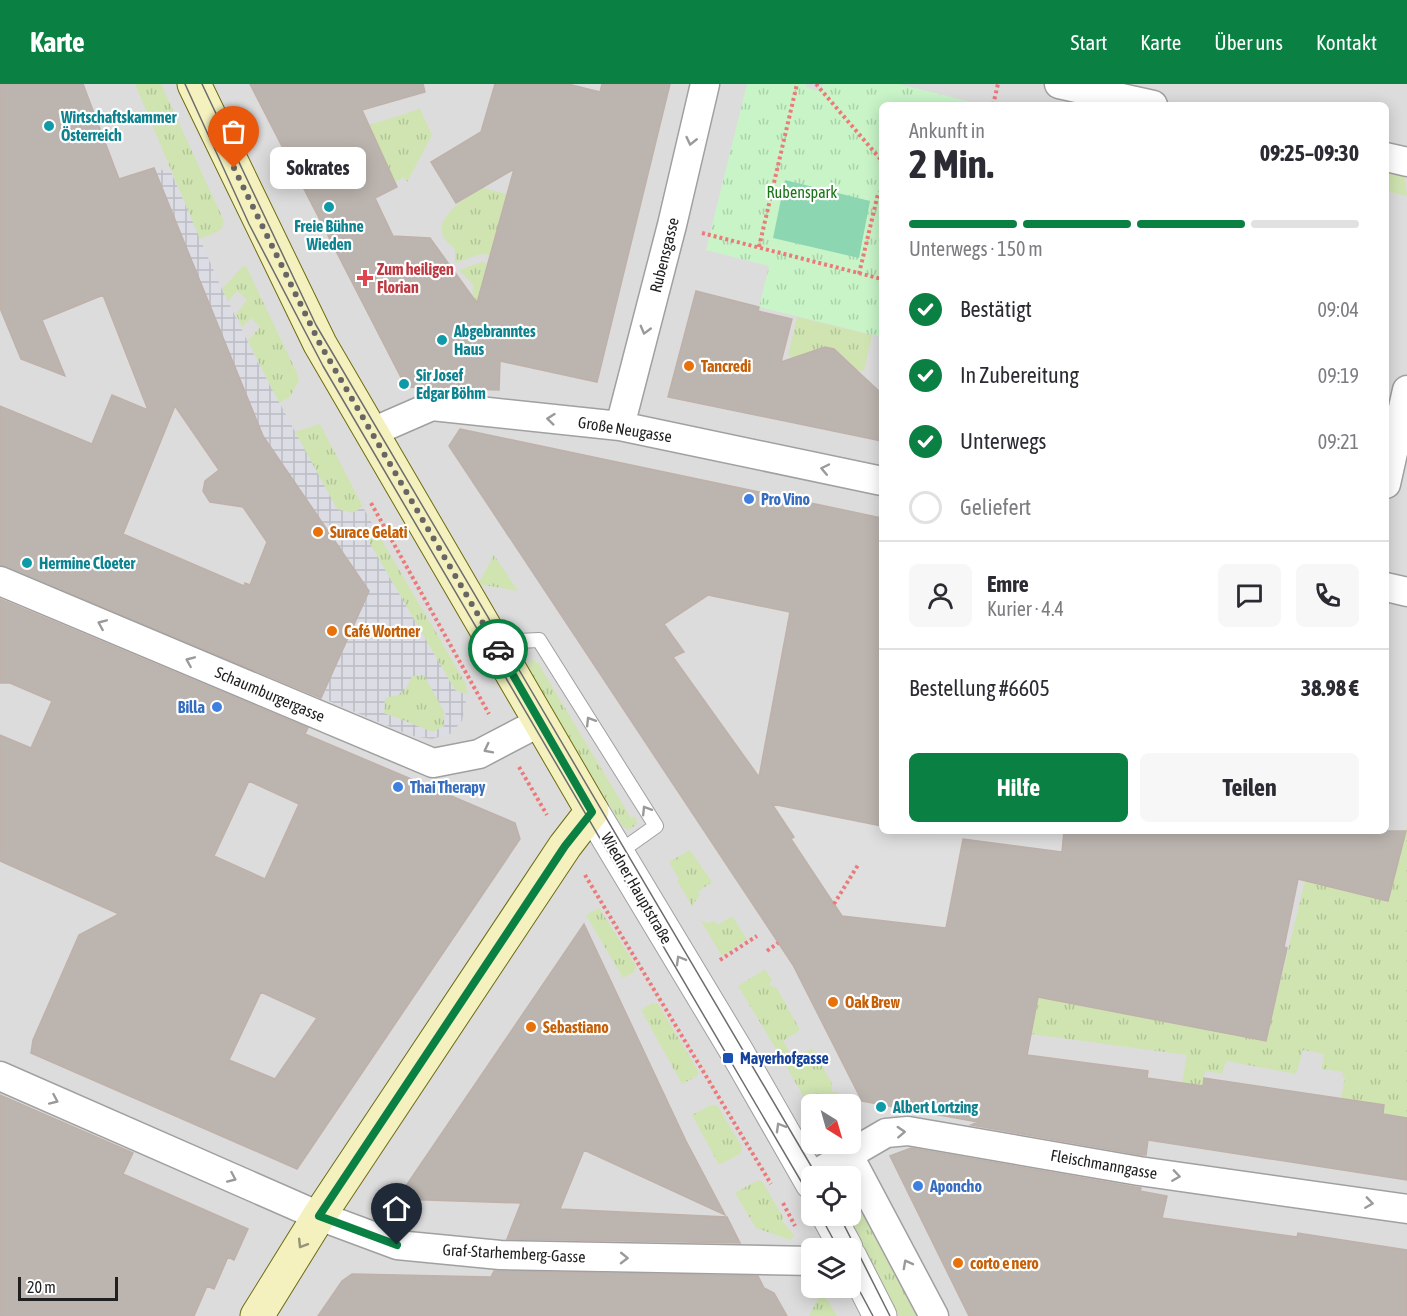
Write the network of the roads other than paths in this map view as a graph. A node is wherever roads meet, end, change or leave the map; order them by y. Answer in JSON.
{"nodes":[{"id":1,"x":194,"y":84,"type":"edge"},
{"id":2,"x":705,"y":84,"type":"edge"},
{"id":3,"x":1077,"y":91,"type":"edge"},
{"id":4,"x":1137,"y":102,"type":"edge"},
{"id":5,"x":1389,"y":158,"type":"edge"},
{"id":6,"x":1407,"y":162,"type":"edge"},
{"id":7,"x":1407,"y":390,"type":"edge"},
{"id":8,"x":620,"y":426,"type":"junction"},
{"id":9,"x":370,"y":433,"type":"junction"},
{"id":10,"x":1389,"y":471,"type":"edge"},
{"id":11,"x":879,"y":480,"type":"edge"},
{"id":12,"x":0,"y":581,"type":"edge"},
{"id":13,"x":1389,"y":589,"type":"edge"},
{"id":14,"x":1407,"y":592,"type":"edge"},
{"id":15,"x":494,"y":642,"type":"junction"},
{"id":16,"x":540,"y":722,"type":"junction"},
{"id":17,"x":592,"y":812,"type":"junction"},
{"id":18,"x":618,"y":853,"type":"junction"},
{"id":19,"x":0,"y":1076,"type":"edge"},
{"id":20,"x":861,"y":1147,"type":"edge"},
{"id":21,"x":848,"y":1154,"type":"joint"},
{"id":22,"x":804,"y":1166,"type":"edge"},
{"id":23,"x":830,"y":1166,"type":"edge"},
{"id":24,"x":1407,"y":1209,"type":"edge"},
{"id":25,"x":319,"y":1216,"type":"junction"},
{"id":26,"x":801,"y":1261,"type":"edge"},
{"id":27,"x":861,"y":1279,"type":"edge"},
{"id":28,"x":256,"y":1316,"type":"edge"},
{"id":29,"x":880,"y":1316,"type":"edge"},
{"id":30,"x":934,"y":1316,"type":"edge"}],
"edges":[{"from":1,"to":9,"type":"main road","name":"Wiedner Hauptstraße"},
{"from":2,"to":8,"type":"street","name":"Rubensgasse","one_way":true},
{"from":3,"to":4,"type":"street"},
{"from":5,"to":6,"type":"street"},
{"from":7,"to":10,"type":"street"},
{"from":8,"to":9,"type":"street","name":"Große Neugasse","one_way":true},
{"from":11,"to":8,"type":"street","name":"Große Neugasse","one_way":true},
{"from":9,"to":15,"type":"main road","name":"Wiedner Hauptstraße"},
{"from":16,"to":12,"type":"street","name":"Schaumburgergasse","one_way":true},
{"from":13,"to":14,"type":"street"},
{"from":15,"to":16,"type":"main road","name":"Wiedner Hauptstraße"},
{"from":18,"to":15,"type":"lane","one_way":true},
{"from":16,"to":17,"type":"main road","name":"Wiedner Hauptstraße"},
{"from":17,"to":18,"type":"street","name":"Wiedner Hauptstraße"},
{"from":17,"to":25,"type":"main road"},
{"from":22,"to":18,"type":"street","name":"Wiedner Hauptstraße","one_way":true},
{"from":19,"to":25,"type":"street","name":"Graf-Starhemberg-Gasse","one_way":true},
{"from":20,"to":24,"type":"street","name":"Fleischmanngasse","one_way":true},
{"from":21,"to":23,"type":"street","name":"Fleischmanngasse"},
{"from":30,"to":21,"type":"street","one_way":true},
{"from":25,"to":26,"type":"street","name":"Graf-Starhemberg-Gasse","one_way":true},
{"from":25,"to":28,"type":"main road","one_way":true},
{"from":27,"to":29,"type":"street"}]}
